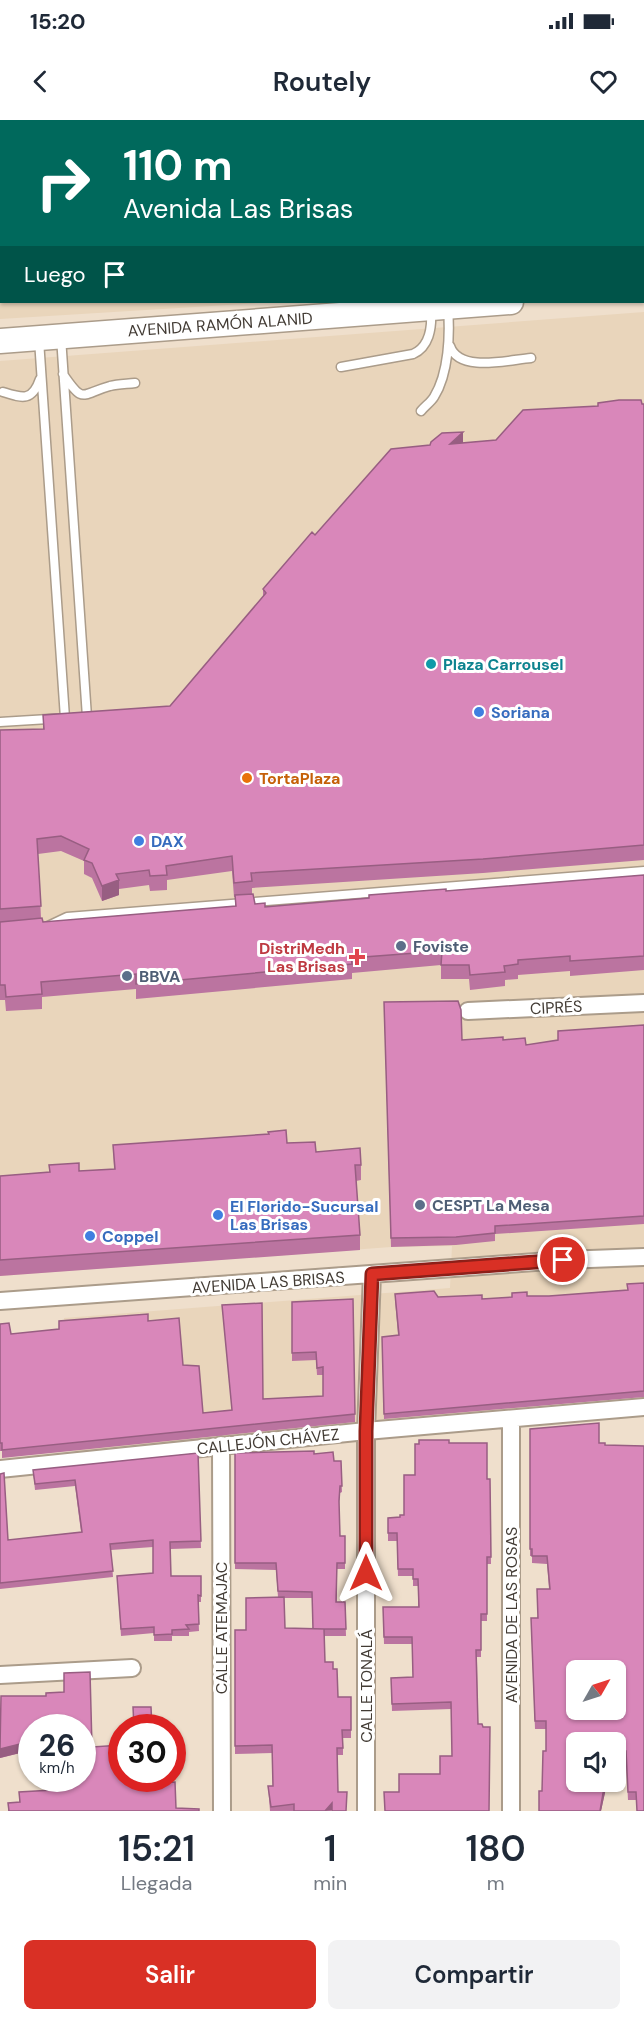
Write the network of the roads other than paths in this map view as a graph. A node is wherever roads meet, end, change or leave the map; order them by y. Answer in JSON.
{"nodes":[{"id":1,"x":497,"y":303,"type":"edge"},
{"id":2,"x":439,"y":307,"type":"junction"},
{"id":3,"x":50,"y":338,"type":"junction"},
{"id":4,"x":0,"y":341,"type":"edge"},
{"id":5,"x":449,"y":346,"type":"junction"},
{"id":6,"x":531,"y":358,"type":"dead end"},
{"id":7,"x":340,"y":367,"type":"dead end"},
{"id":8,"x":63,"y":374,"type":"junction"},
{"id":9,"x":41,"y":376,"type":"junction"},
{"id":10,"x":135,"y":383,"type":"dead end"},
{"id":11,"x":3,"y":392,"type":"dead end"},
{"id":12,"x":421,"y":411,"type":"dead end"},
{"id":13,"x":87,"y":717,"type":"edge"},
{"id":14,"x":0,"y":722,"type":"edge"},
{"id":15,"x":644,"y":871,"type":"edge"},
{"id":16,"x":39,"y":926,"type":"edge"},
{"id":17,"x":644,"y":1003,"type":"edge"},
{"id":18,"x":468,"y":1011,"type":"dead end"},
{"id":19,"x":644,"y":1257,"type":"edge"},
{"id":20,"x":372,"y":1274,"type":"junction"},
{"id":21,"x":0,"y":1301,"type":"edge"},
{"id":22,"x":644,"y":1407,"type":"edge"},
{"id":23,"x":512,"y":1420,"type":"junction"},
{"id":24,"x":366,"y":1431,"type":"junction"},
{"id":25,"x":221,"y":1445,"type":"junction"},
{"id":26,"x":0,"y":1469,"type":"edge"},
{"id":27,"x":132,"y":1668,"type":"dead end"},
{"id":28,"x":0,"y":1675,"type":"edge"},
{"id":29,"x":222,"y":1811,"type":"edge"},
{"id":30,"x":366,"y":1811,"type":"edge"},
{"id":31,"x":511,"y":1811,"type":"edge"}],
"edges":[{"from":1,"to":2,"type":"street","name":"AVENIDA RAMÓN ALANID"},
{"from":2,"to":3,"type":"street","name":"AVENIDA RAMÓN ALANID"},
{"from":2,"to":5,"type":"lane"},
{"from":2,"to":7,"type":"lane"},
{"from":3,"to":4,"type":"street","name":"AVENIDA RAMÓN ALANID"},
{"from":3,"to":8,"type":"lane"},
{"from":3,"to":9,"type":"lane"},
{"from":5,"to":6,"type":"lane"},
{"from":5,"to":12,"type":"lane"},
{"from":8,"to":10,"type":"lane"},
{"from":8,"to":13,"type":"lane"},
{"from":9,"to":11,"type":"lane"},
{"from":9,"to":14,"type":"lane"},
{"from":15,"to":16,"type":"lane"},
{"from":17,"to":18,"type":"street","name":"CIPRÉS"},
{"from":19,"to":20,"type":"street","name":"AVENIDA LAS BRISAS"},
{"from":20,"to":21,"type":"street","name":"AVENIDA LAS BRISAS"},
{"from":20,"to":24,"type":"street","name":"CALLE TONALÁ"},
{"from":22,"to":23,"type":"street","name":"CALLEJÓN CHÁVEZ"},
{"from":23,"to":24,"type":"street","name":"CALLEJÓN CHÁVEZ"},
{"from":23,"to":31,"type":"street","name":"AVENIDA DE LAS ROSAS"},
{"from":24,"to":25,"type":"street","name":"CALLEJÓN CHÁVEZ"},
{"from":24,"to":30,"type":"street","name":"CALLE TONALÁ"},
{"from":25,"to":26,"type":"street","name":"CALLEJÓN CHÁVEZ"},
{"from":25,"to":29,"type":"street","name":"CALLE ATEMAJAC"},
{"from":27,"to":28,"type":"street"}]}
